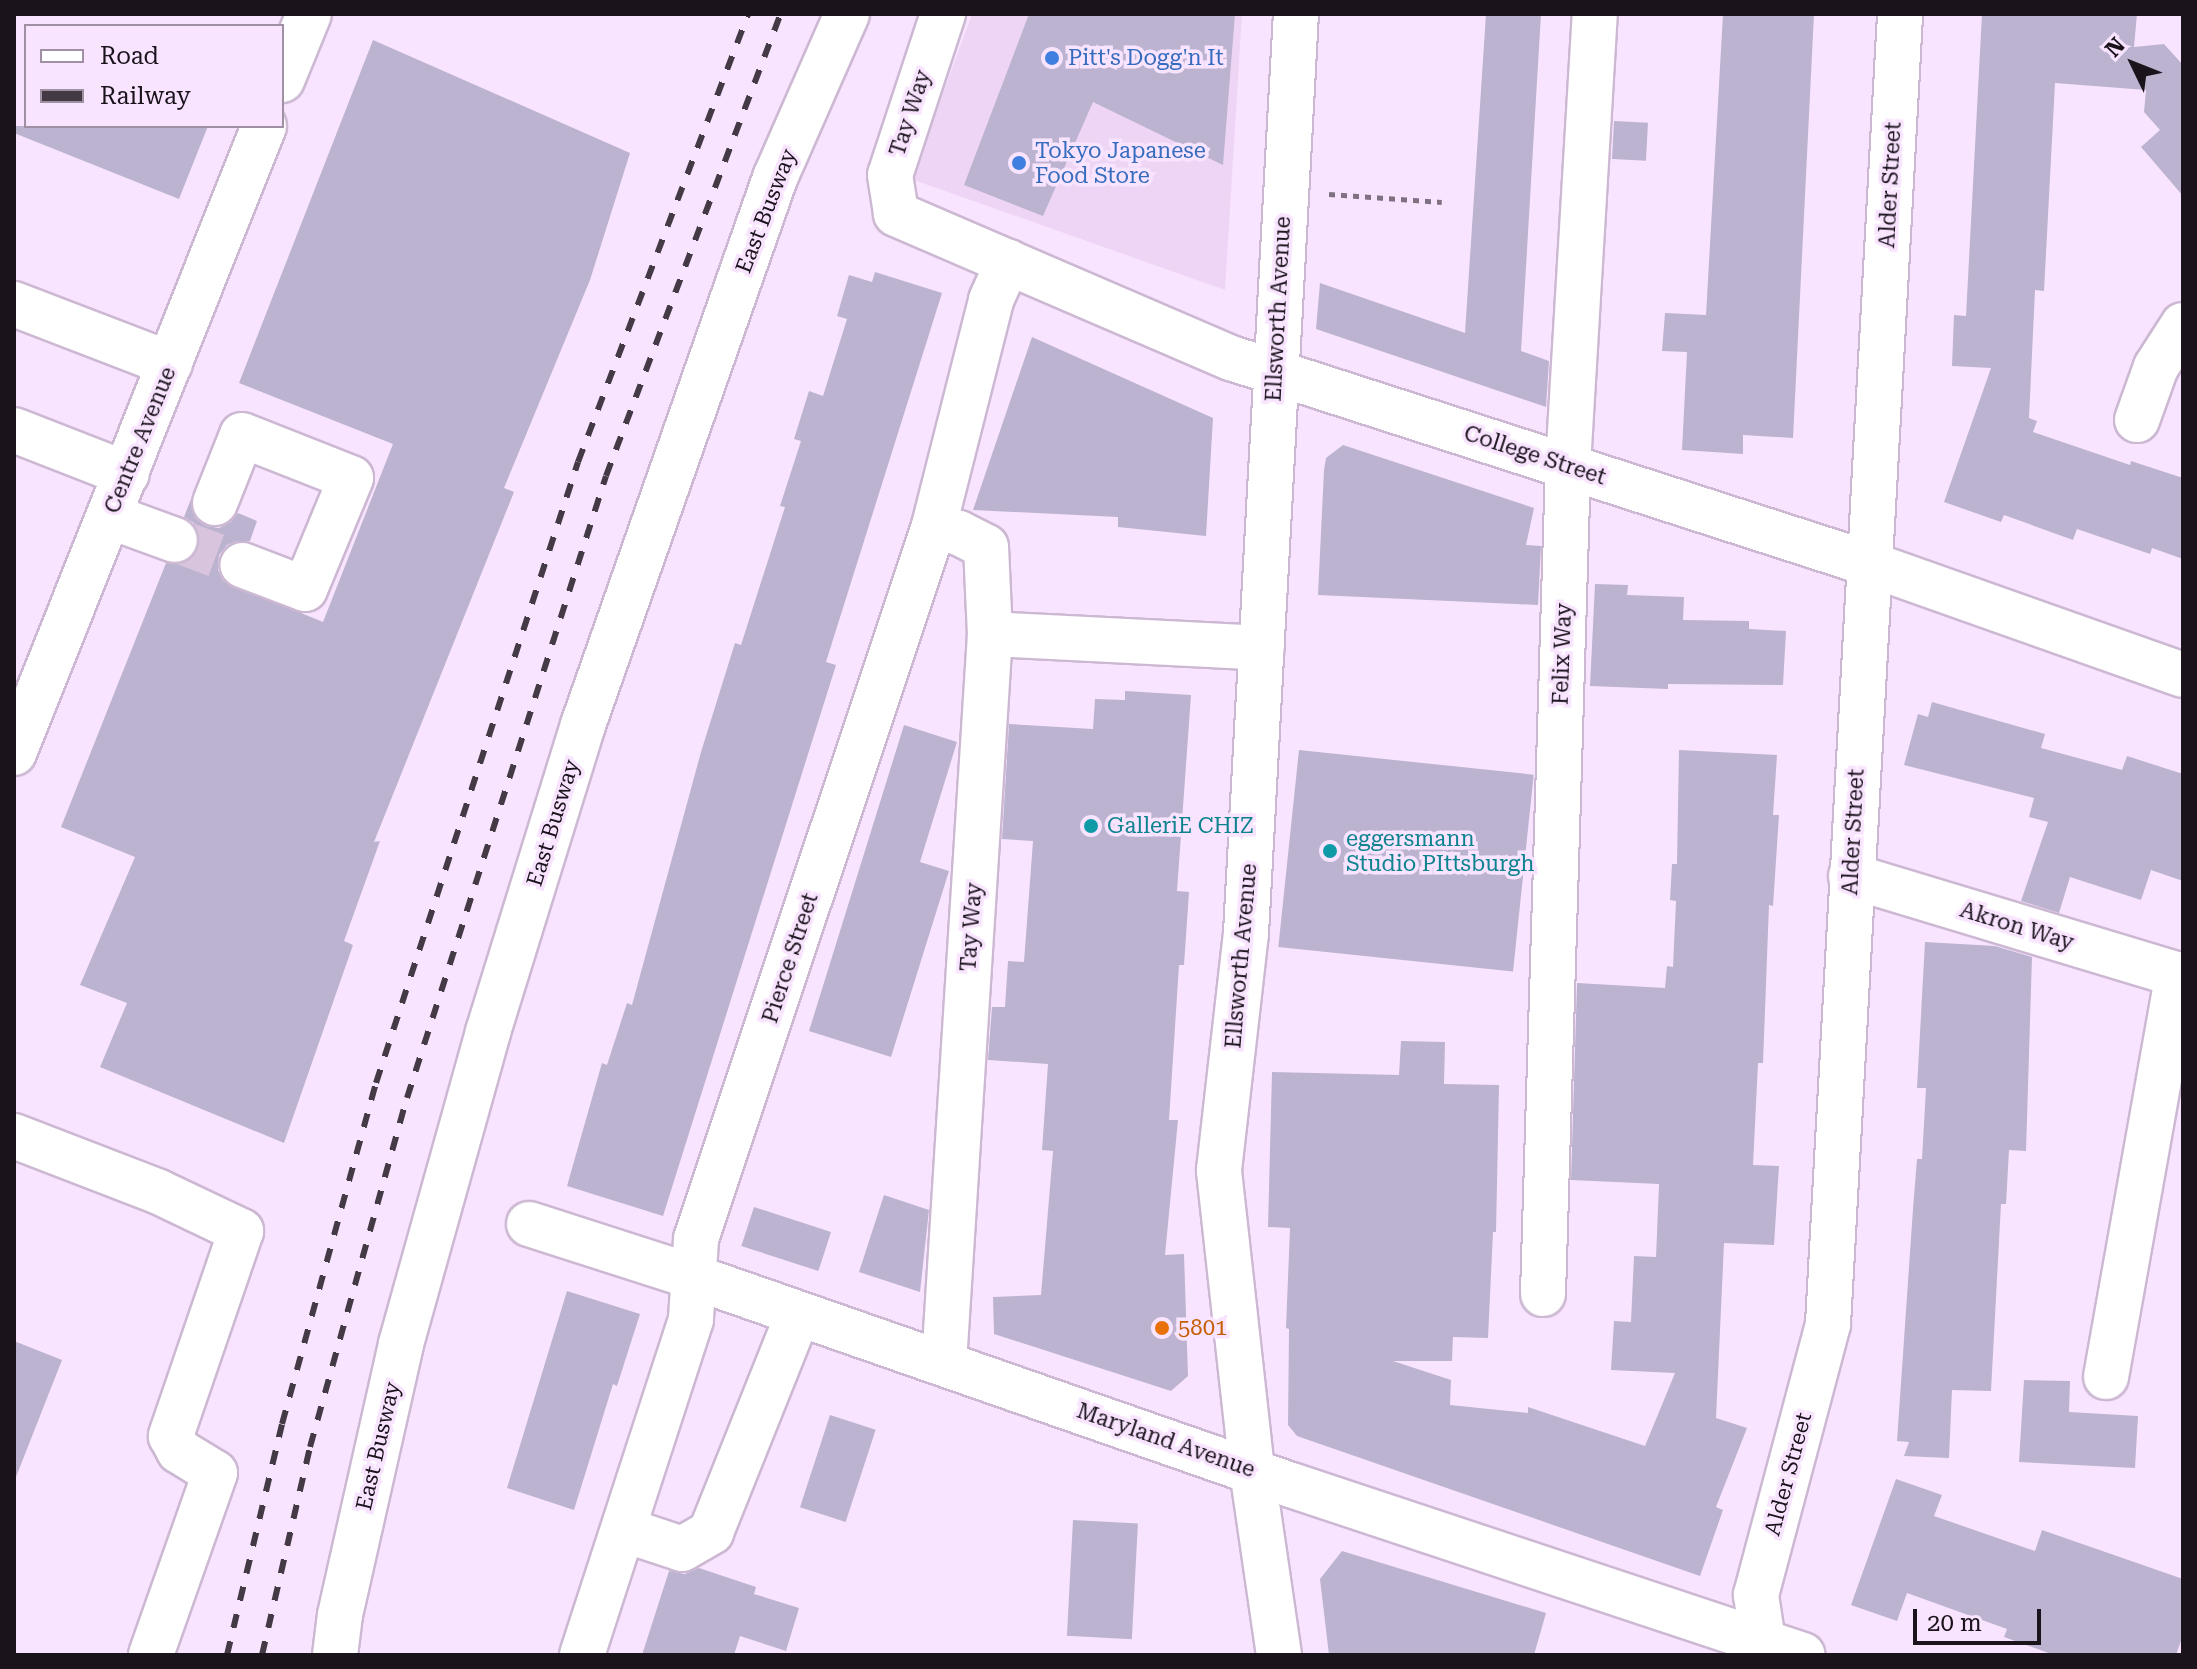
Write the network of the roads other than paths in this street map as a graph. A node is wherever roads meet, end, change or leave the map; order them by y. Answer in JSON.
{"nodes":[{"id":1,"x":309,"y":14,"type":"edge"},
{"id":2,"x":847,"y":14,"type":"edge"},
{"id":3,"x":943,"y":14,"type":"edge"},
{"id":4,"x":1296,"y":14,"type":"edge"},
{"id":5,"x":1595,"y":14,"type":"edge"},
{"id":6,"x":1900,"y":14,"type":"edge"},
{"id":7,"x":284,"y":75,"type":"edge"},
{"id":8,"x":263,"y":128,"type":"edge"},
{"id":9,"x":896,"y":214,"type":"joint"},
{"id":10,"x":1008,"y":262,"type":"junction"},
{"id":11,"x":14,"y":304,"type":"edge"},
{"id":12,"x":2183,"y":325,"type":"edge"},
{"id":13,"x":170,"y":364,"type":"junction"},
{"id":14,"x":1274,"y":373,"type":"junction"},
{"id":15,"x":2137,"y":420,"type":"dead end"},
{"id":16,"x":14,"y":430,"type":"edge"},
{"id":17,"x":1568,"y":465,"type":"junction"},
{"id":18,"x":127,"y":474,"type":"junction"},
{"id":19,"x":215,"y":503,"type":"dead end"},
{"id":20,"x":109,"y":516,"type":"junction"},
{"id":21,"x":934,"y":526,"type":"junction"},
{"id":22,"x":175,"y":540,"type":"tunnel mouth"},
{"id":23,"x":1867,"y":563,"type":"junction"},
{"id":24,"x":242,"y":565,"type":"tunnel mouth"},
{"id":25,"x":990,"y":634,"type":"junction"},
{"id":26,"x":1262,"y":648,"type":"junction"},
{"id":27,"x":2183,"y":675,"type":"edge"},
{"id":28,"x":14,"y":753,"type":"edge"},
{"id":29,"x":1851,"y":876,"type":"junction"},
{"id":30,"x":2180,"y":975,"type":"edge"},
{"id":31,"x":14,"y":1136,"type":"edge"},
{"id":32,"x":529,"y":1224,"type":"dead end"},
{"id":33,"x":694,"y":1277,"type":"junction"},
{"id":34,"x":1543,"y":1294,"type":"dead end"},
{"id":35,"x":798,"y":1315,"type":"junction"},
{"id":36,"x":944,"y":1363,"type":"junction"},
{"id":37,"x":2106,"y":1377,"type":"dead end"},
{"id":38,"x":1252,"y":1470,"type":"junction"},
{"id":39,"x":625,"y":1530,"type":"junction"},
{"id":40,"x":1775,"y":1650,"type":"edge"},
{"id":41,"x":151,"y":1655,"type":"edge"},
{"id":42,"x":335,"y":1655,"type":"edge"},
{"id":43,"x":582,"y":1655,"type":"edge"},
{"id":44,"x":1279,"y":1655,"type":"edge"}],
"edges":[{"from":1,"to":7,"type":"street"},
{"from":2,"to":42,"type":"street","name":"East Busway"},
{"from":3,"to":9,"type":"street","name":"Tay Way"},
{"from":4,"to":14,"type":"street","name":"Ellsworth Avenue"},
{"from":5,"to":17,"type":"street","name":"Felix Way"},
{"from":6,"to":23,"type":"street","name":"Alder Street"},
{"from":8,"to":13,"type":"street","name":"Centre Avenue"},
{"from":9,"to":10,"type":"street","name":"College Street"},
{"from":10,"to":14,"type":"street","name":"College Street"},
{"from":10,"to":21,"type":"street","name":"Pierce Street"},
{"from":11,"to":13,"type":"street"},
{"from":12,"to":15,"type":"street"},
{"from":13,"to":18,"type":"street","name":"Centre Avenue"},
{"from":14,"to":17,"type":"street","name":"College Street"},
{"from":14,"to":26,"type":"street","name":"Ellsworth Avenue"},
{"from":16,"to":18,"type":"street"},
{"from":17,"to":23,"type":"street","name":"College Street"},
{"from":17,"to":34,"type":"street","name":"Felix Way"},
{"from":18,"to":20,"type":"street","name":"Centre Avenue"},
{"from":19,"to":24,"type":"street"},
{"from":20,"to":22,"type":"street"},
{"from":20,"to":28,"type":"street","name":"Centre Avenue"},
{"from":21,"to":25,"type":"street","name":"Tay Way"},
{"from":21,"to":33,"type":"street","name":"Pierce Street"},
{"from":23,"to":27,"type":"street","name":"College Street"},
{"from":23,"to":29,"type":"street","name":"Alder Street"},
{"from":25,"to":26,"type":"street"},
{"from":25,"to":36,"type":"street","name":"Tay Way"},
{"from":26,"to":38,"type":"street","name":"Ellsworth Avenue"},
{"from":29,"to":30,"type":"street","name":"Akron Way"},
{"from":29,"to":40,"type":"street","name":"Alder Street"},
{"from":30,"to":37,"type":"street"},
{"from":31,"to":41,"type":"street"},
{"from":32,"to":33,"type":"street","name":"Maryland Avenue"},
{"from":33,"to":35,"type":"street","name":"Maryland Avenue"},
{"from":33,"to":39,"type":"street","name":"Pierce Street"},
{"from":35,"to":36,"type":"street","name":"Maryland Avenue"},
{"from":35,"to":39,"type":"street"},
{"from":36,"to":38,"type":"street","name":"Maryland Avenue"},
{"from":38,"to":40,"type":"street","name":"Maryland Avenue"},
{"from":38,"to":44,"type":"street","name":"Ellsworth Avenue"},
{"from":39,"to":43,"type":"street","name":"Pierce Street"}]}
